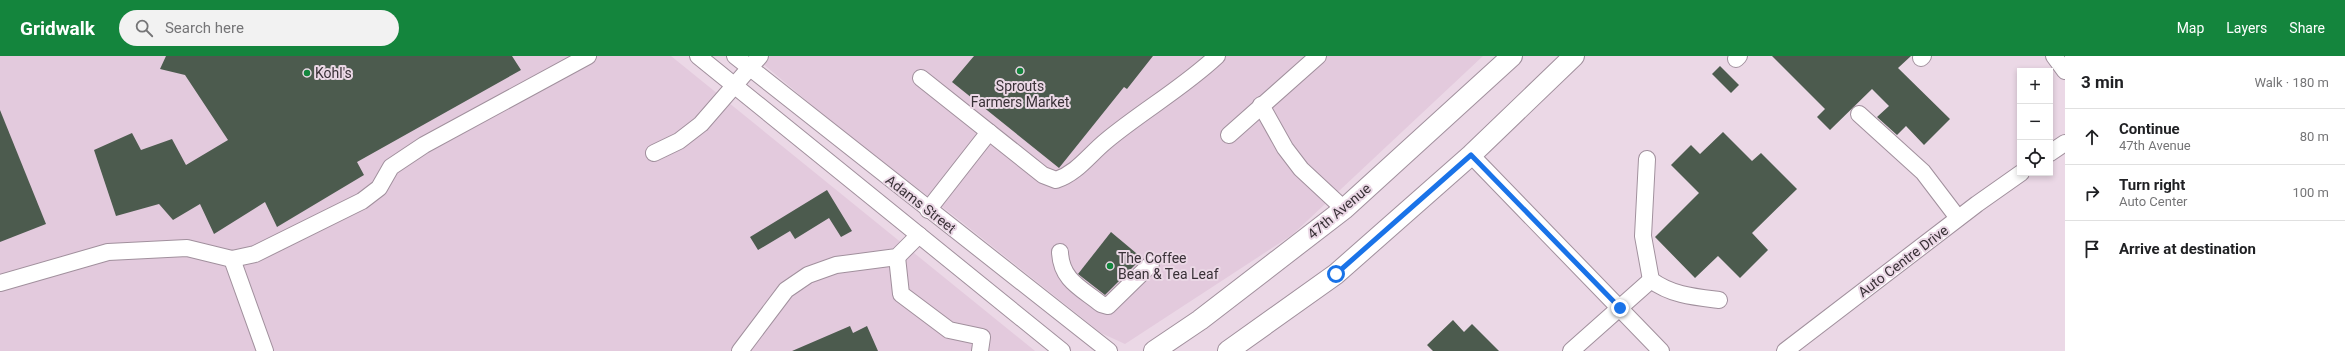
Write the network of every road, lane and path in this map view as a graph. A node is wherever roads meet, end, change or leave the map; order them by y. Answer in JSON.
{"nodes":[{"id":1,"x":588,"y":56,"type":"edge"},
{"id":2,"x":698,"y":56,"type":"edge"},
{"id":3,"x":736,"y":56,"type":"edge"},
{"id":4,"x":1217,"y":56,"type":"edge"},
{"id":5,"x":1318,"y":56,"type":"edge"},
{"id":6,"x":1574,"y":56,"type":"edge"},
{"id":7,"x":2054,"y":56,"type":"edge"},
{"id":8,"x":1501,"y":60,"type":"edge"},
{"id":9,"x":755,"y":62,"type":"edge"},
{"id":10,"x":2065,"y":71,"type":"edge"},
{"id":11,"x":921,"y":78,"type":"dead end"},
{"id":12,"x":735,"y":86,"type":"junction"},
{"id":13,"x":1261,"y":105,"type":"junction"},
{"id":14,"x":1859,"y":114,"type":"dead end"},
{"id":15,"x":989,"y":132,"type":"junction"},
{"id":16,"x":1229,"y":135,"type":"dead end"},
{"id":17,"x":2065,"y":143,"type":"edge"},
{"id":18,"x":2053,"y":151,"type":"edge"},
{"id":19,"x":654,"y":153,"type":"dead end"},
{"id":20,"x":1471,"y":155,"type":"junction"},
{"id":21,"x":1647,"y":159,"type":"dead end"},
{"id":22,"x":2017,"y":176,"type":"edge"},
{"id":23,"x":1344,"y":209,"type":"junction"},
{"id":24,"x":928,"y":210,"type":"junction"},
{"id":25,"x":1958,"y":218,"type":"junction"},
{"id":26,"x":919,"y":235,"type":"junction"},
{"id":27,"x":1060,"y":252,"type":"dead end"},
{"id":28,"x":897,"y":257,"type":"junction"},
{"id":29,"x":232,"y":259,"type":"junction"},
{"id":30,"x":1151,"y":264,"type":"dead end"},
{"id":31,"x":1651,"y":280,"type":"junction"},
{"id":32,"x":0,"y":283,"type":"edge"},
{"id":33,"x":1719,"y":300,"type":"dead end"},
{"id":34,"x":1620,"y":308,"type":"junction"},
{"id":35,"x":746,"y":348,"type":"edge"},
{"id":36,"x":265,"y":351,"type":"edge"},
{"id":37,"x":980,"y":351,"type":"edge"},
{"id":38,"x":1062,"y":351,"type":"edge"},
{"id":39,"x":1109,"y":351,"type":"edge"},
{"id":40,"x":1154,"y":351,"type":"edge"},
{"id":41,"x":1228,"y":351,"type":"edge"},
{"id":42,"x":1571,"y":351,"type":"edge"},
{"id":43,"x":1661,"y":351,"type":"edge"},
{"id":44,"x":1785,"y":351,"type":"edge"}],
"edges":[{"from":1,"to":29,"type":"street"},
{"from":2,"to":12,"type":"street","name":"Adams Street"},
{"from":3,"to":9,"type":"street","name":"Adams Street"},
{"from":4,"to":15,"type":"street"},
{"from":5,"to":13,"type":"street"},
{"from":6,"to":20,"type":"main road"},
{"from":7,"to":10,"type":"street"},
{"from":8,"to":23,"type":"main road","name":"47th Avenue"},
{"from":9,"to":12,"type":"street"},
{"from":9,"to":24,"type":"street","name":"Adams Street"},
{"from":11,"to":15,"type":"street"},
{"from":12,"to":19,"type":"street"},
{"from":12,"to":26,"type":"street","name":"Adams Street"},
{"from":13,"to":16,"type":"street"},
{"from":13,"to":23,"type":"street"},
{"from":14,"to":25,"type":"street"},
{"from":15,"to":24,"type":"street"},
{"from":17,"to":18,"type":"street"},
{"from":20,"to":34,"type":"street"},
{"from":20,"to":41,"type":"main road"},
{"from":21,"to":31,"type":"street"},
{"from":22,"to":25,"type":"street","name":"Auto Centre Drive"},
{"from":23,"to":40,"type":"main road","name":"47th Avenue"},
{"from":24,"to":39,"type":"street","name":"Adams Street"},
{"from":25,"to":44,"type":"street","name":"Auto Centre Drive"},
{"from":26,"to":28,"type":"street"},
{"from":26,"to":38,"type":"street","name":"Adams Street"},
{"from":27,"to":30,"type":"street"},
{"from":28,"to":35,"type":"street"},
{"from":28,"to":37,"type":"street"},
{"from":29,"to":32,"type":"street"},
{"from":29,"to":36,"type":"street"},
{"from":31,"to":33,"type":"street"},
{"from":31,"to":34,"type":"street"},
{"from":34,"to":42,"type":"street"},
{"from":34,"to":43,"type":"street"}]}
